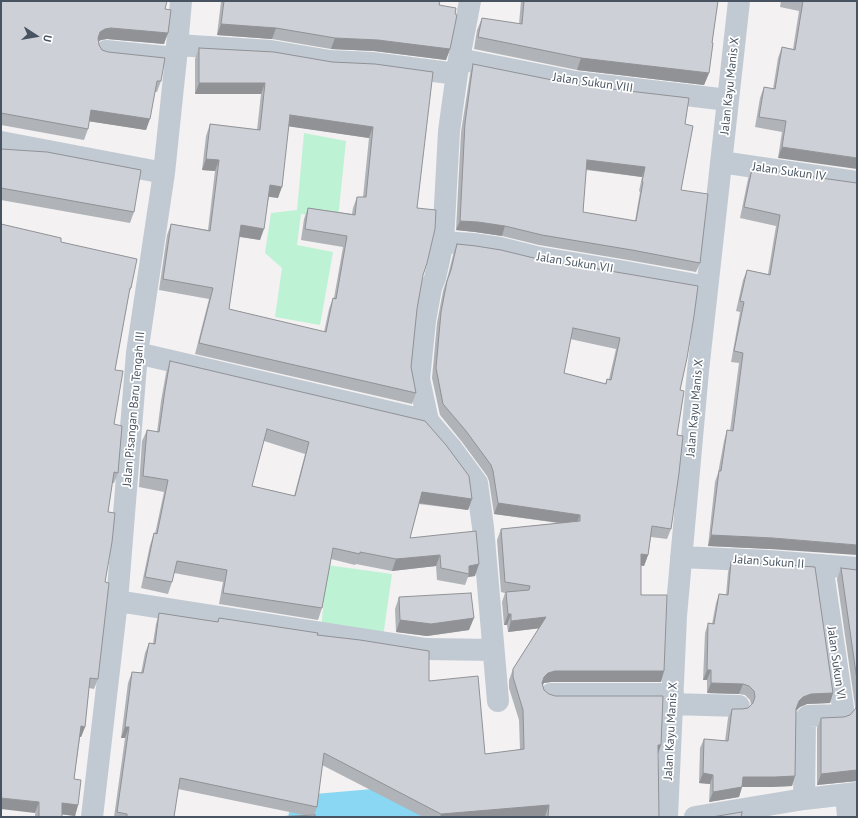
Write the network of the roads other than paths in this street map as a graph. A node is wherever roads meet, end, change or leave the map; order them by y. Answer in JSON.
{"nodes":[{"id":1,"x":181,"y":1,"type":"edge"},
{"id":2,"x":470,"y":1,"type":"edge"},
{"id":3,"x":739,"y":1,"type":"edge"},
{"id":4,"x":106,"y":51,"type":"edge"},
{"id":5,"x":177,"y":52,"type":"junction"},
{"id":6,"x":458,"y":67,"type":"junction"},
{"id":7,"x":728,"y":100,"type":"junction"},
{"id":8,"x":1,"y":142,"type":"edge"},
{"id":9,"x":722,"y":162,"type":"junction"},
{"id":10,"x":164,"y":173,"type":"junction"},
{"id":11,"x":857,"y":182,"type":"edge"},
{"id":12,"x":443,"y":242,"type":"junction"},
{"id":13,"x":707,"y":287,"type":"junction"},
{"id":14,"x":137,"y":353,"type":"junction"},
{"id":15,"x":428,"y":421,"type":"junction"},
{"id":16,"x":681,"y":557,"type":"junction"},
{"id":17,"x":822,"y":565,"type":"junction"},
{"id":18,"x":857,"y":568,"type":"edge"},
{"id":19,"x":117,"y":601,"type":"junction"},
{"id":20,"x":493,"y":650,"type":"junction"},
{"id":21,"x":551,"y":694,"type":"edge"},
{"id":22,"x":672,"y":699,"type":"junction"},
{"id":23,"x":498,"y":701,"type":"dead end"},
{"id":24,"x":739,"y":706,"type":"dead end"},
{"id":25,"x":804,"y":799,"type":"junction"},
{"id":26,"x":851,"y":805,"type":"edge"},
{"id":27,"x":92,"y":817,"type":"edge"},
{"id":28,"x":667,"y":817,"type":"edge"},
{"id":29,"x":695,"y":817,"type":"edge"}],
"edges":[{"from":1,"to":5,"type":"street","name":"Jalan Pisangan Baru Tengah III"},
{"from":2,"to":6,"type":"street"},
{"from":3,"to":7,"type":"street","name":"Jalan Kayu Manis X"},
{"from":4,"to":5,"type":"street","name":"Jalan Sukun VIII"},
{"from":5,"to":6,"type":"street","name":"Jalan Sukun VIII"},
{"from":5,"to":10,"type":"street","name":"Jalan Pisangan Baru Tengah III"},
{"from":6,"to":7,"type":"street","name":"Jalan Sukun VIII"},
{"from":6,"to":12,"type":"street"},
{"from":7,"to":9,"type":"street","name":"Jalan Kayu Manis X"},
{"from":8,"to":10,"type":"street"},
{"from":9,"to":11,"type":"street","name":"Jalan Sukun IV"},
{"from":9,"to":13,"type":"street","name":"Jalan Kayu Manis X"},
{"from":10,"to":14,"type":"street","name":"Jalan Pisangan Baru Tengah III"},
{"from":12,"to":13,"type":"street","name":"Jalan Sukun VII"},
{"from":12,"to":15,"type":"street"},
{"from":13,"to":16,"type":"street","name":"Jalan Kayu Manis X"},
{"from":14,"to":15,"type":"street"},
{"from":14,"to":19,"type":"street","name":"Jalan Pisangan Baru Tengah III"},
{"from":15,"to":20,"type":"street"},
{"from":16,"to":17,"type":"street","name":"Jalan Sukun II"},
{"from":16,"to":22,"type":"street","name":"Jalan Kayu Manis X"},
{"from":17,"to":18,"type":"street","name":"Jalan Sukun II"},
{"from":17,"to":25,"type":"street","name":"Jalan Sukun VI"},
{"from":19,"to":20,"type":"street"},
{"from":19,"to":27,"type":"street","name":"Jalan Pisangan Baru Tengah III"},
{"from":20,"to":23,"type":"street"},
{"from":21,"to":22,"type":"street"},
{"from":22,"to":24,"type":"street"},
{"from":22,"to":28,"type":"street","name":"Jalan Kayu Manis X"},
{"from":25,"to":26,"type":"street"},
{"from":25,"to":29,"type":"street"}]}
